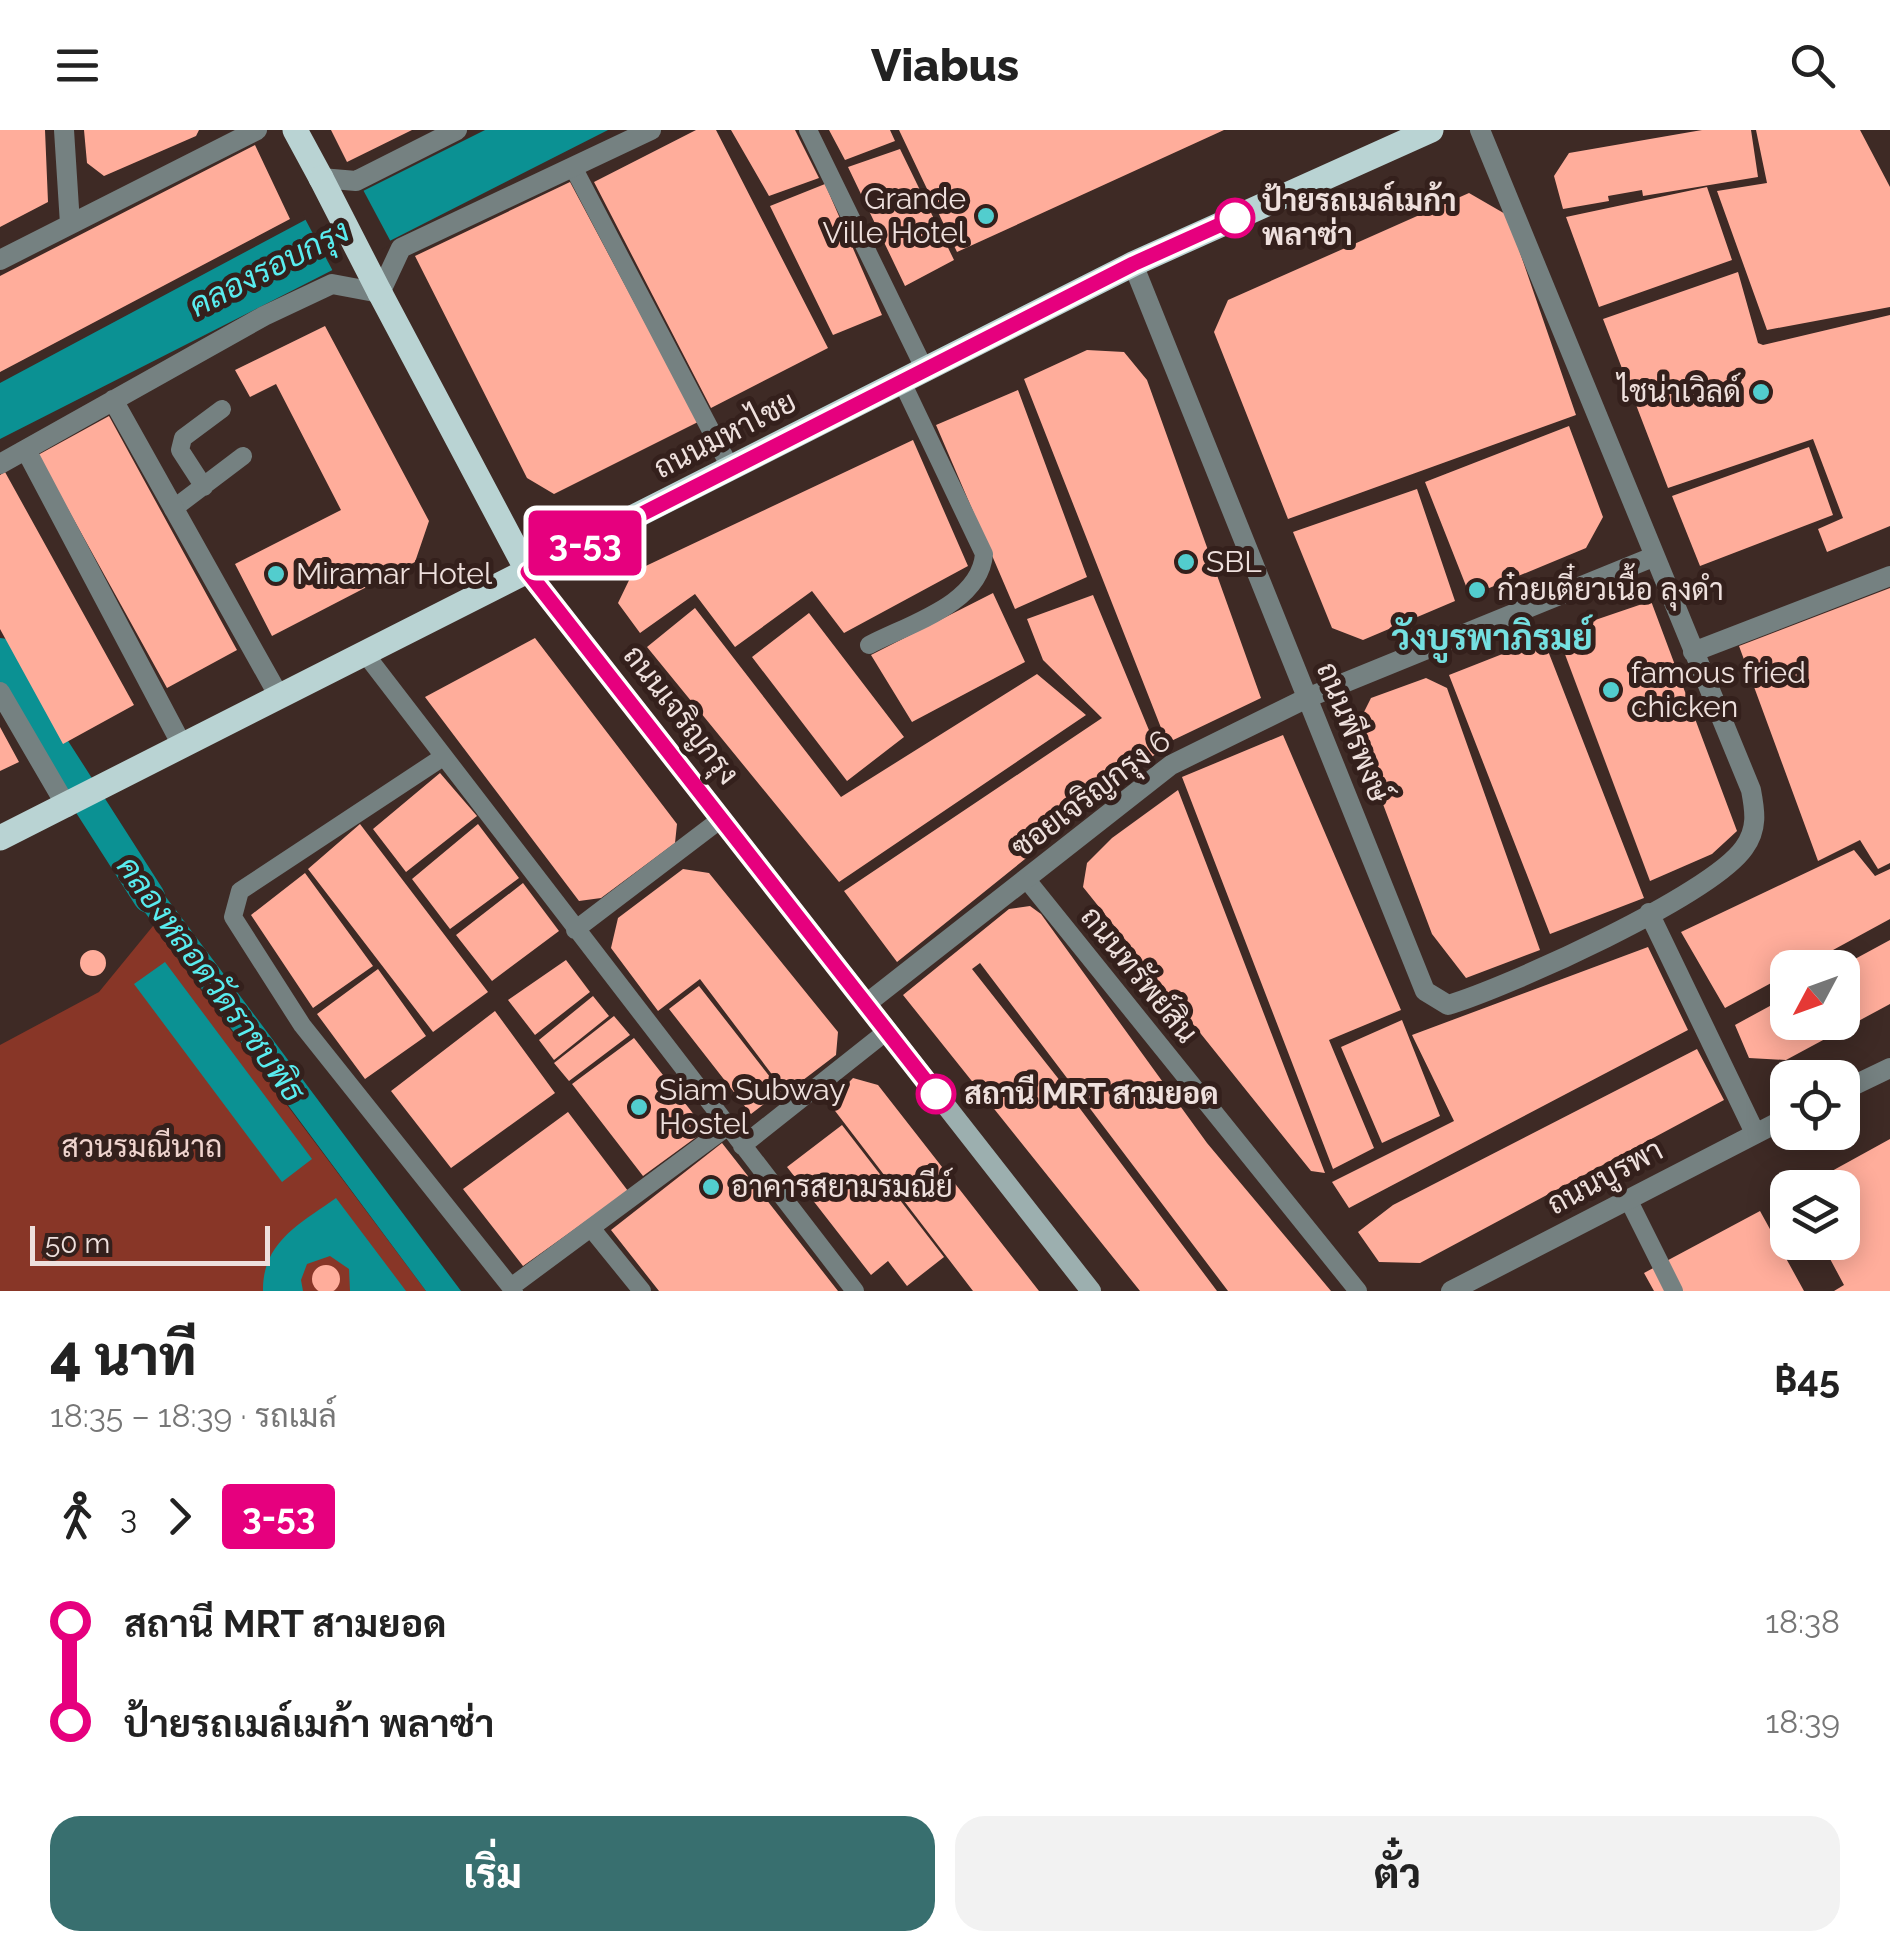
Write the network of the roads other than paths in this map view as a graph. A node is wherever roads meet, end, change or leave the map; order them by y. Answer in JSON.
{"nodes":[{"id":1,"x":64,"y":130,"type":"edge"},
{"id":2,"x":257,"y":130,"type":"edge"},
{"id":3,"x":294,"y":130,"type":"edge"},
{"id":4,"x":457,"y":130,"type":"edge"},
{"id":5,"x":651,"y":130,"type":"edge"},
{"id":6,"x":808,"y":130,"type":"edge"},
{"id":7,"x":1431,"y":130,"type":"edge"},
{"id":8,"x":1480,"y":130,"type":"edge"},
{"id":9,"x":573,"y":167,"type":"junction"},
{"id":10,"x":321,"y":178,"type":"junction"},
{"id":11,"x":70,"y":224,"type":"junction"},
{"id":12,"x":0,"y":260,"type":"edge"},
{"id":13,"x":1133,"y":264,"type":"junction"},
{"id":14,"x":380,"y":292,"type":"junction"},
{"id":15,"x":925,"y":370,"type":"junction"},
{"id":16,"x":902,"y":382,"type":"junction"},
{"id":17,"x":113,"y":400,"type":"junction"},
{"id":18,"x":222,"y":409,"type":"dead end"},
{"id":19,"x":26,"y":450,"type":"junction"},
{"id":20,"x":243,"y":456,"type":"dead end"},
{"id":21,"x":0,"y":464,"type":"edge"},
{"id":22,"x":731,"y":468,"type":"junction"},
{"id":23,"x":204,"y":486,"type":"junction"},
{"id":24,"x":173,"y":509,"type":"junction"},
{"id":25,"x":1653,"y":557,"type":"junction"},
{"id":26,"x":528,"y":572,"type":"junction"},
{"id":27,"x":1890,"y":576,"type":"edge"},
{"id":28,"x":869,"y":645,"type":"dead end"},
{"id":29,"x":1693,"y":652,"type":"junction"},
{"id":30,"x":366,"y":654,"type":"junction"},
{"id":31,"x":0,"y":692,"type":"edge"},
{"id":32,"x":280,"y":698,"type":"junction"},
{"id":33,"x":1307,"y":698,"type":"junction"},
{"id":34,"x":183,"y":748,"type":"junction"},
{"id":35,"x":443,"y":758,"type":"junction"},
{"id":36,"x":72,"y":804,"type":"junction"},
{"id":37,"x":722,"y":819,"type":"junction"},
{"id":38,"x":0,"y":838,"type":"edge"},
{"id":39,"x":1027,"y":880,"type":"junction"},
{"id":40,"x":1649,"y":913,"type":"junction"},
{"id":41,"x":575,"y":930,"type":"junction"},
{"id":42,"x":866,"y":1004,"type":"junction"},
{"id":43,"x":887,"y":1031,"type":"junction"},
{"id":44,"x":1890,"y":1068,"type":"edge"},
{"id":45,"x":1860,"y":1082,"type":"edge"},
{"id":46,"x":1770,"y":1125,"type":"edge"},
{"id":47,"x":728,"y":1127,"type":"junction"},
{"id":48,"x":1755,"y":1132,"type":"junction"},
{"id":49,"x":742,"y":1146,"type":"junction"},
{"id":50,"x":1628,"y":1199,"type":"junction"},
{"id":51,"x":591,"y":1228,"type":"junction"},
{"id":52,"x":513,"y":1289,"type":"edge"},
{"id":53,"x":642,"y":1291,"type":"edge"},
{"id":54,"x":855,"y":1291,"type":"edge"},
{"id":55,"x":1091,"y":1291,"type":"edge"},
{"id":56,"x":1358,"y":1291,"type":"edge"},
{"id":57,"x":1451,"y":1291,"type":"edge"},
{"id":58,"x":1674,"y":1291,"type":"edge"}],
"edges":[{"from":1,"to":11,"type":"street"},
{"from":2,"to":11,"type":"street"},
{"from":3,"to":10,"type":"main road","name":"ถนนเจริญกรุง"},
{"from":4,"to":10,"type":"street"},
{"from":5,"to":9,"type":"street"},
{"from":6,"to":15,"type":"lane"},
{"from":7,"to":13,"type":"main road","name":"ถนนมหาไชย"},
{"from":8,"to":25,"type":"street","name":"ถนนพีรพงษ์"},
{"from":9,"to":14,"type":"street"},
{"from":9,"to":22,"type":"lane"},
{"from":10,"to":14,"type":"main road","name":"ถนนเจริญกรุง","bridge":true},
{"from":11,"to":12,"type":"street"},
{"from":13,"to":15,"type":"main road","name":"ถนนมหาไชย"},
{"from":13,"to":33,"type":"street","name":"ถนนพีรพงษ์"},
{"from":14,"to":17,"type":"street"},
{"from":14,"to":26,"type":"main road","name":"ถนนเจริญกรุง"},
{"from":15,"to":16,"type":"main road","name":"ถนนมหาไชย"},
{"from":16,"to":22,"type":"main road","name":"ถนนมหาไชย"},
{"from":16,"to":28,"type":"lane"},
{"from":17,"to":19,"type":"street"},
{"from":17,"to":24,"type":"street"},
{"from":18,"to":23,"type":"lane"},
{"from":19,"to":21,"type":"street"},
{"from":19,"to":34,"type":"street"},
{"from":20,"to":23,"type":"lane"},
{"from":22,"to":26,"type":"main road","name":"ถนนมหาไชย"},
{"from":23,"to":24,"type":"lane"},
{"from":24,"to":32,"type":"street"},
{"from":25,"to":29,"type":"street","name":"ถนนพีรพงษ์"},
{"from":25,"to":33,"type":"street","name":"ซอยเจริญกรุง 6"},
{"from":26,"to":30,"type":"main road","name":"ถนนมหาไชย"},
{"from":26,"to":37,"type":"main road","name":"ถนนเจริญกรุง"},
{"from":27,"to":29,"type":"street"},
{"from":29,"to":40,"type":"street","name":"ถนนพีรพงษ์"},
{"from":30,"to":32,"type":"main road","name":"ถนนมหาไชย"},
{"from":30,"to":35,"type":"lane"},
{"from":31,"to":36,"type":"street"},
{"from":32,"to":34,"type":"main road","name":"ถนนมหาไชย"},
{"from":33,"to":39,"type":"street","name":"ซอยเจริญกรุง 6"},
{"from":33,"to":40,"type":"street","name":"ถนนพีรพงษ์"},
{"from":34,"to":36,"type":"main road","name":"ถนนมหาไชย"},
{"from":35,"to":41,"type":"lane"},
{"from":35,"to":52,"type":"lane"},
{"from":36,"to":38,"type":"main road","name":"ถนนมหาไชย"},
{"from":37,"to":41,"type":"lane"},
{"from":37,"to":42,"type":"main road","name":"ถนนเจริญกรุง"},
{"from":39,"to":42,"type":"street","name":"ซอยเจริญกรุง 6"},
{"from":39,"to":56,"type":"lane","name":"ถนนทรัพย์สิน"},
{"from":40,"to":48,"type":"street"},
{"from":41,"to":47,"type":"lane"},
{"from":42,"to":43,"type":"main road","name":"ถนนเจริญกรุง"},
{"from":43,"to":49,"type":"lane"},
{"from":43,"to":55,"type":"main road","name":"ถนนเจริญกรุง"},
{"from":44,"to":45,"type":"street"},
{"from":46,"to":48,"type":"street","name":"ถนนบูรพา"},
{"from":47,"to":49,"type":"lane"},
{"from":47,"to":51,"type":"lane"},
{"from":48,"to":50,"type":"street","name":"ถนนบูรพา"},
{"from":49,"to":54,"type":"lane"},
{"from":50,"to":57,"type":"street","name":"ถนนบูรพา"},
{"from":50,"to":58,"type":"lane"},
{"from":51,"to":52,"type":"lane"},
{"from":51,"to":53,"type":"lane"}]}
